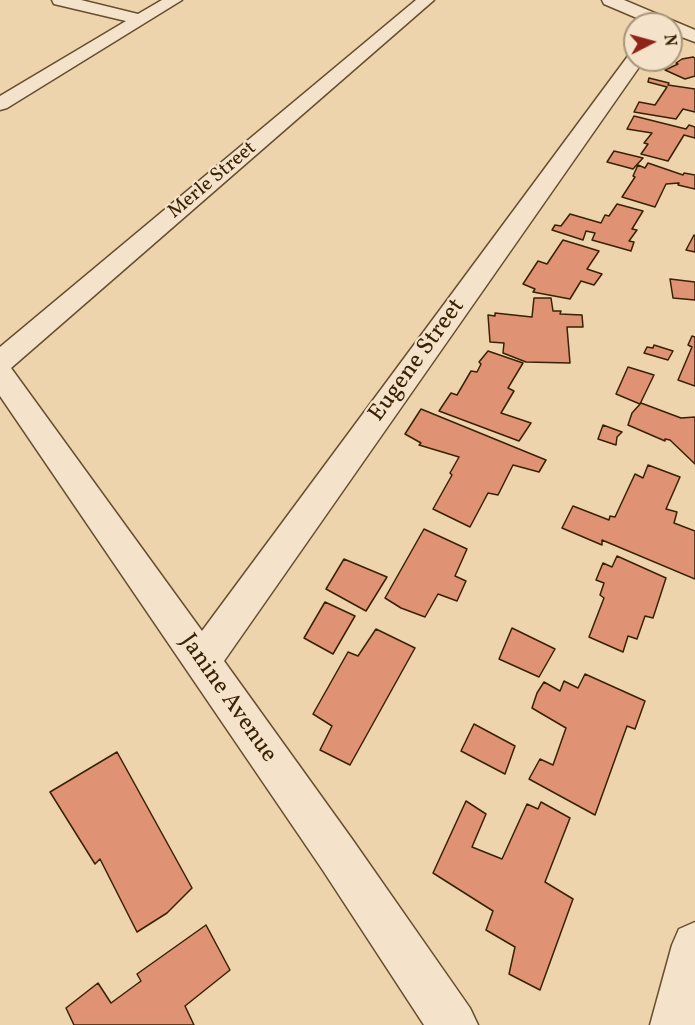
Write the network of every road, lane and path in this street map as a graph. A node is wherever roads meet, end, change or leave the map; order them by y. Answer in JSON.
{"nodes":[{"id":1,"x":60,"y":0,"type":"edge"},
{"id":2,"x":174,"y":0,"type":"edge"},
{"id":3,"x":426,"y":0,"type":"edge"},
{"id":4,"x":610,"y":0,"type":"edge"},
{"id":5,"x":673,"y":8,"type":"dead end"},
{"id":6,"x":638,"y":12,"type":"edge"},
{"id":7,"x":671,"y":12,"type":"edge"},
{"id":8,"x":141,"y":20,"type":"junction"},
{"id":9,"x":626,"y":72,"type":"edge"},
{"id":10,"x":0,"y":104,"type":"edge"},
{"id":11,"x":0,"y":362,"type":"edge"},
{"id":12,"x":0,"y":374,"type":"edge"},
{"id":13,"x":201,"y":662,"type":"junction"},
{"id":14,"x":695,"y":945,"type":"edge"},
{"id":15,"x":453,"y":1025,"type":"edge"},
{"id":16,"x":675,"y":1025,"type":"edge"}],
"edges":[{"from":1,"to":8,"type":"street"},
{"from":2,"to":8,"type":"street"},
{"from":3,"to":11,"type":"street","name":"Merle Street"},
{"from":4,"to":6,"type":"street"},
{"from":5,"to":7,"type":"street"},
{"from":8,"to":10,"type":"street"},
{"from":9,"to":13,"type":"street","name":"Eugene Street"},
{"from":12,"to":13,"type":"street","name":"Janine Avenue"},
{"from":13,"to":15,"type":"street","name":"Janine Avenue"},
{"from":14,"to":16,"type":"street"}]}
